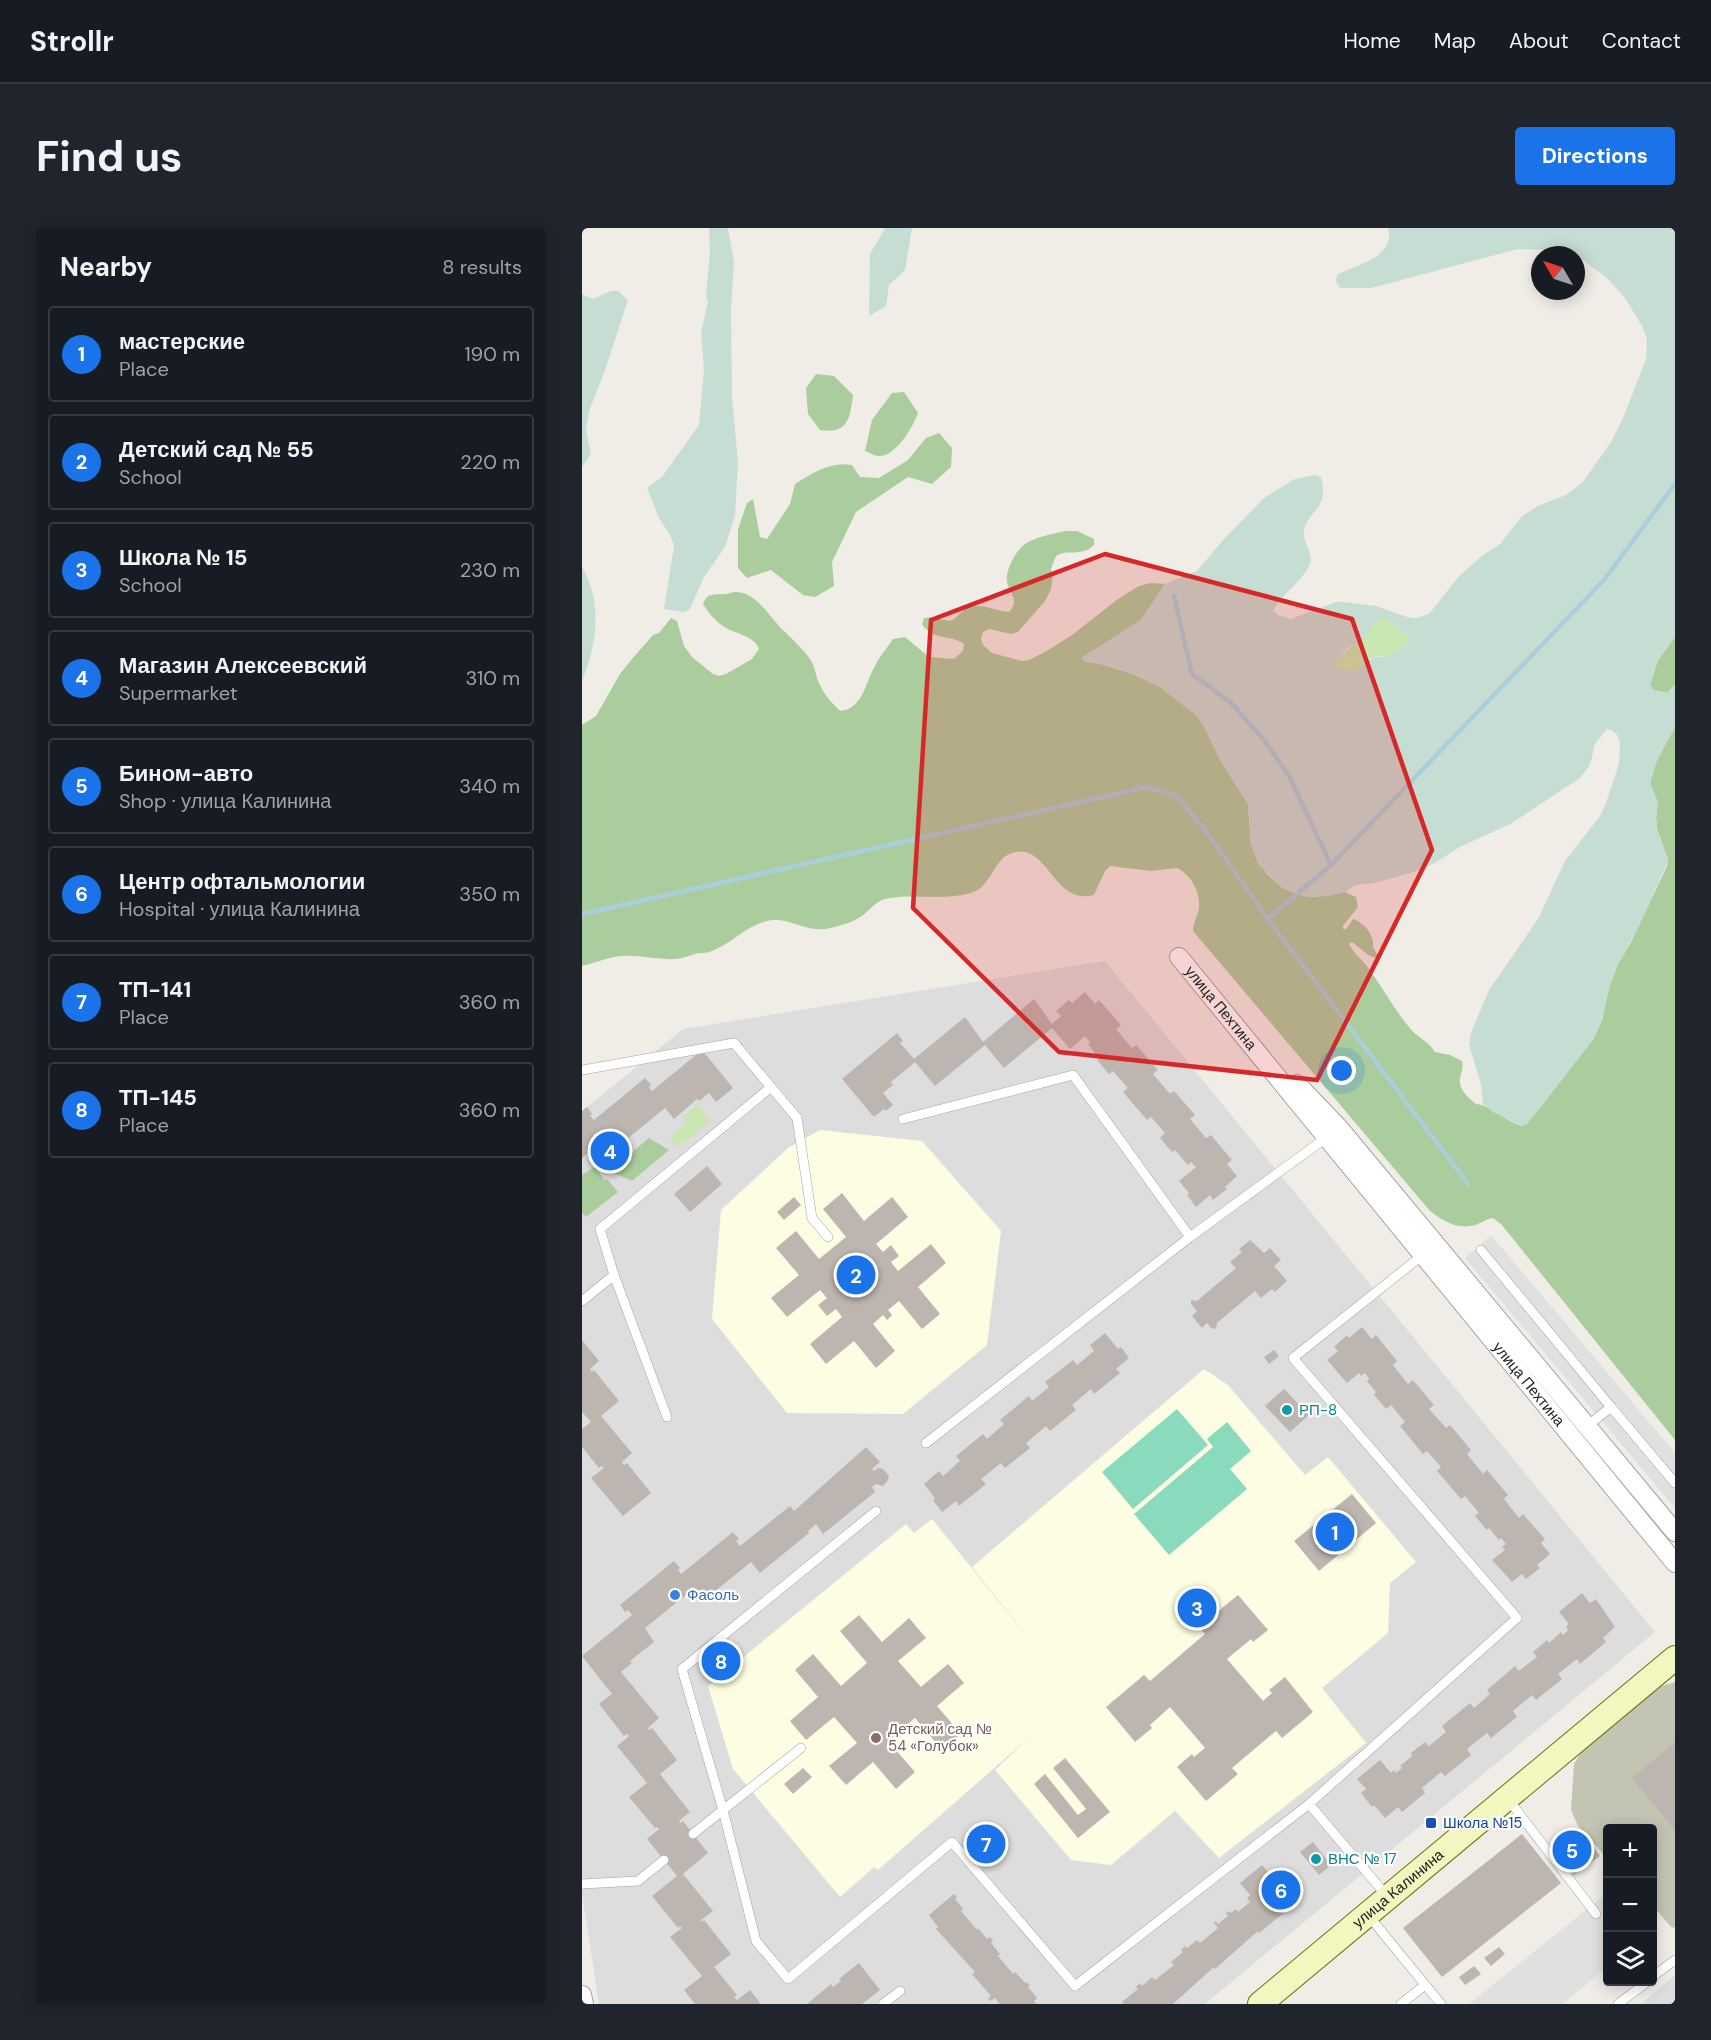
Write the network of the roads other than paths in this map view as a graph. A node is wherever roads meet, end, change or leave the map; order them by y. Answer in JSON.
{"nodes":[{"id":1,"x":582,"y":1070,"type":"edge"},
{"id":2,"x":771,"y":1087,"type":"junction"},
{"id":3,"x":903,"y":1119,"type":"dead end"},
{"id":4,"x":1333,"y":1133,"type":"junction"},
{"id":5,"x":828,"y":1237,"type":"dead end"},
{"id":6,"x":1190,"y":1237,"type":"junction"},
{"id":7,"x":1429,"y":1250,"type":"junction"},
{"id":8,"x":1481,"y":1250,"type":"dead end"},
{"id":9,"x":614,"y":1275,"type":"junction"},
{"id":10,"x":582,"y":1300,"type":"edge"},
{"id":11,"x":1611,"y":1407,"type":"junction"},
{"id":12,"x":668,"y":1417,"type":"dead end"},
{"id":13,"x":1586,"y":1427,"type":"junction"},
{"id":14,"x":926,"y":1443,"type":"dead end"},
{"id":15,"x":1675,"y":1483,"type":"edge"},
{"id":16,"x":876,"y":1511,"type":"dead end"},
{"id":17,"x":1675,"y":1532,"type":"edge"},
{"id":18,"x":1675,"y":1563,"type":"edge"},
{"id":19,"x":1675,"y":1658,"type":"edge"},
{"id":20,"x":801,"y":1748,"type":"dead end"},
{"id":21,"x":1508,"y":1799,"type":"junction"},
{"id":22,"x":1309,"y":1804,"type":"junction"},
{"id":23,"x":723,"y":1810,"type":"junction"},
{"id":24,"x":693,"y":1834,"type":"dead end"},
{"id":25,"x":664,"y":1860,"type":"dead end"},
{"id":26,"x":582,"y":1884,"type":"edge"},
{"id":27,"x":1388,"y":1897,"type":"junction"},
{"id":28,"x":1596,"y":1914,"type":"dead end"},
{"id":29,"x":1368,"y":1915,"type":"junction"},
{"id":30,"x":1675,"y":1960,"type":"edge"},
{"id":31,"x":1657,"y":1974,"type":"edge"},
{"id":32,"x":1425,"y":1985,"type":"junction"},
{"id":33,"x":1642,"y":1986,"type":"edge"},
{"id":34,"x":900,"y":1991,"type":"dead end"},
{"id":35,"x":582,"y":1995,"type":"edge"},
{"id":36,"x":584,"y":2004,"type":"edge"},
{"id":37,"x":883,"y":2004,"type":"edge"},
{"id":38,"x":1260,"y":2004,"type":"edge"},
{"id":39,"x":1401,"y":2004,"type":"edge"},
{"id":40,"x":1441,"y":2004,"type":"edge"},
{"id":41,"x":1618,"y":2004,"type":"edge"}],
"edges":[{"from":1,"to":2,"type":"lane"},
{"from":2,"to":5,"type":"lane"},
{"from":2,"to":9,"type":"lane"},
{"from":3,"to":6,"type":"lane"},
{"from":4,"to":4,"type":"street","name":"улица Пехтина"},
{"from":4,"to":6,"type":"lane"},
{"from":4,"to":7,"type":"street","name":"улица Пехтина"},
{"from":6,"to":14,"type":"lane"},
{"from":7,"to":13,"type":"street","name":"улица Пехтина"},
{"from":7,"to":18,"type":"street","name":"улица Пехтина"},
{"from":7,"to":22,"type":"lane"},
{"from":8,"to":11,"type":"lane"},
{"from":9,"to":10,"type":"lane"},
{"from":9,"to":12,"type":"lane"},
{"from":11,"to":13,"type":"lane"},
{"from":11,"to":15,"type":"lane"},
{"from":13,"to":17,"type":"street","name":"улица Пехтина"},
{"from":16,"to":23,"type":"lane"},
{"from":19,"to":21,"type":"street","name":"улица Калинина"},
{"from":20,"to":23,"type":"lane"},
{"from":21,"to":27,"type":"street","name":"улица Калинина"},
{"from":21,"to":28,"type":"lane"},
{"from":22,"to":23,"type":"lane"},
{"from":22,"to":27,"type":"lane"},
{"from":23,"to":24,"type":"lane"},
{"from":25,"to":26,"type":"lane"},
{"from":27,"to":29,"type":"street","name":"улица Калинина"},
{"from":29,"to":32,"type":"lane"},
{"from":29,"to":38,"type":"street","name":"улица Калинина"},
{"from":30,"to":31,"type":"lane"},
{"from":32,"to":39,"type":"lane"},
{"from":32,"to":40,"type":"lane"},
{"from":33,"to":41,"type":"lane"},
{"from":34,"to":37,"type":"lane"},
{"from":35,"to":36,"type":"street"}]}
